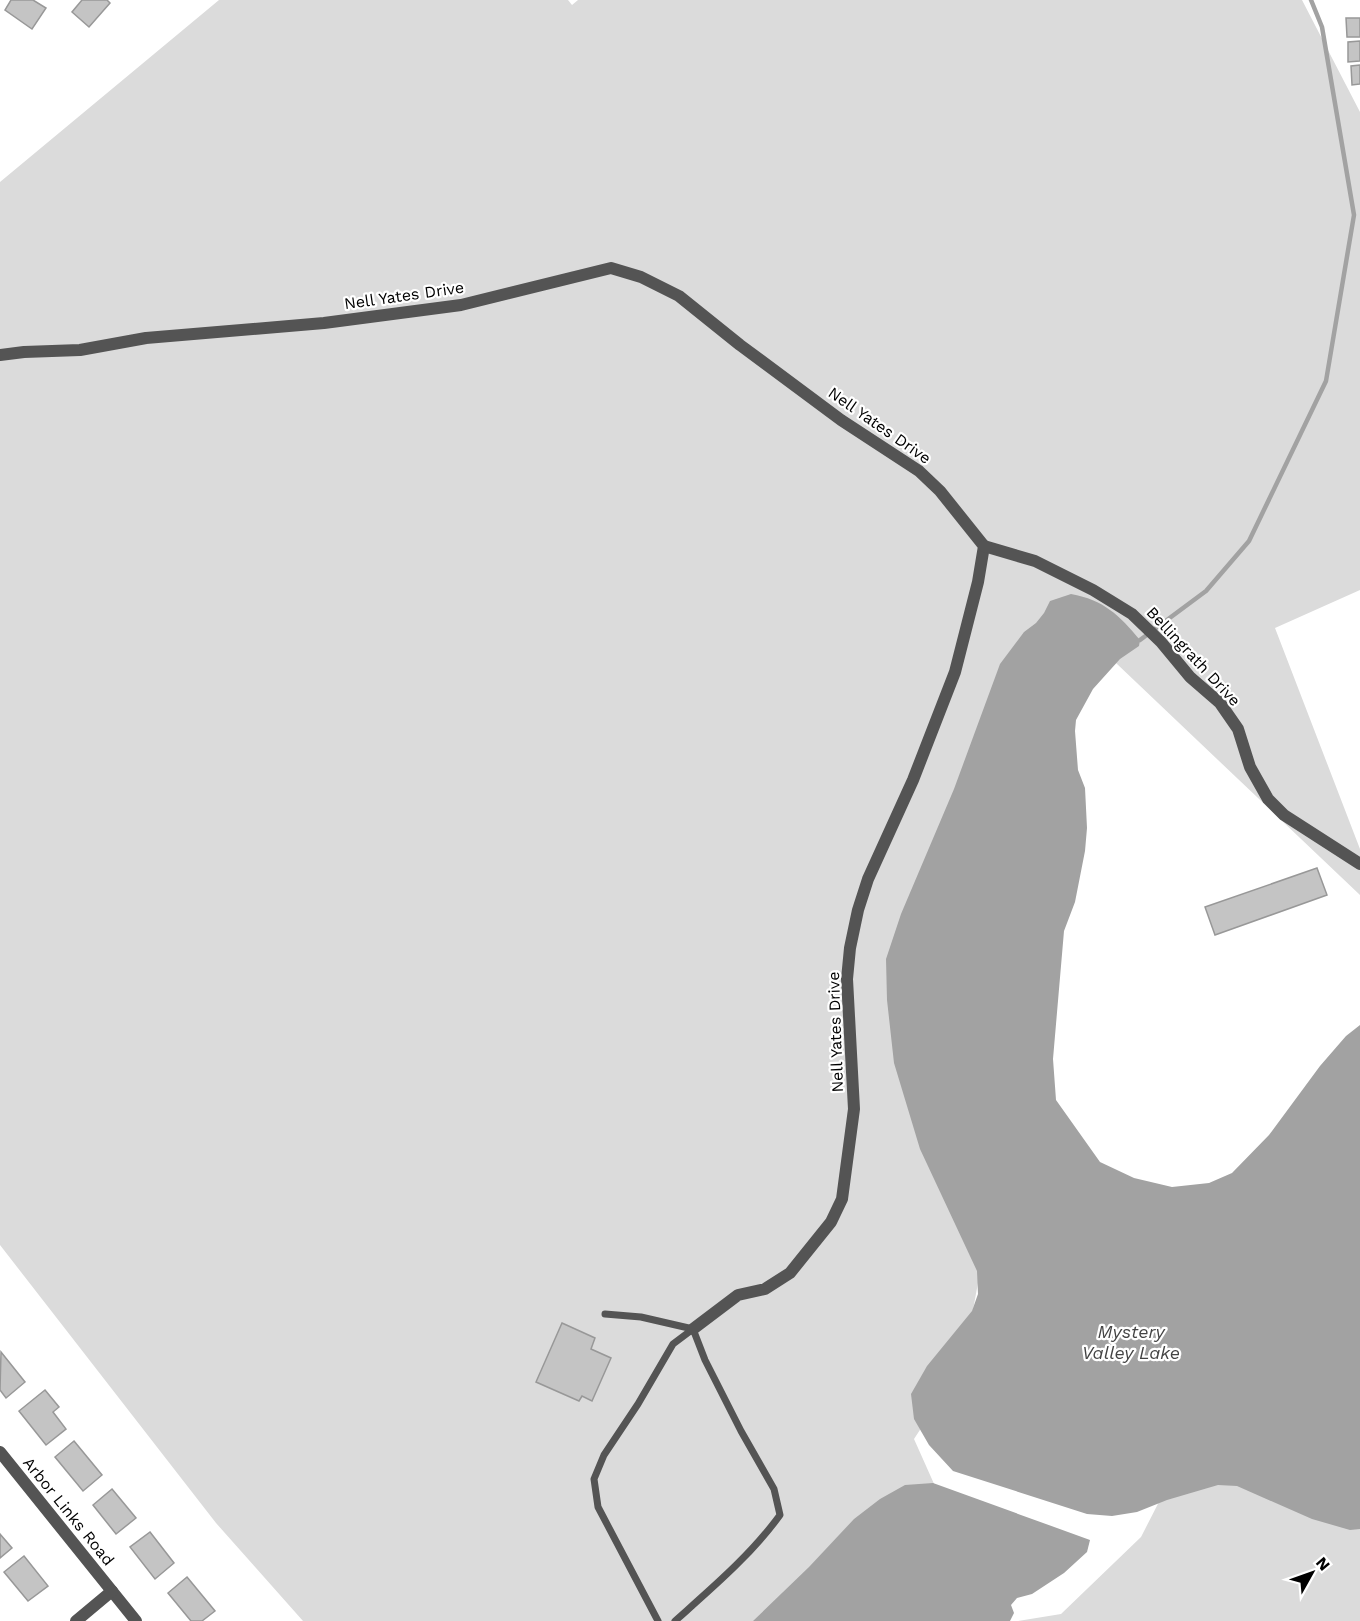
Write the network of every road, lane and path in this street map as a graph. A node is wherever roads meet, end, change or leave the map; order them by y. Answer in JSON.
{"nodes":[{"id":1,"x":0,"y":355,"type":"edge"},
{"id":2,"x":984,"y":546,"type":"junction"},
{"id":3,"x":1360,"y":864,"type":"edge"},
{"id":4,"x":605,"y":1314,"type":"dead end"},
{"id":5,"x":693,"y":1329,"type":"junction"},
{"id":6,"x":0,"y":1452,"type":"edge"},
{"id":7,"x":112,"y":1591,"type":"junction"},
{"id":8,"x":76,"y":1621,"type":"edge"},
{"id":9,"x":136,"y":1621,"type":"edge"},
{"id":10,"x":658,"y":1621,"type":"edge"},
{"id":11,"x":675,"y":1621,"type":"edge"}],
"edges":[{"from":1,"to":2,"type":"street","name":"Nell Yates Drive"},
{"from":2,"to":3,"type":"street","name":"Bellingrath Drive"},
{"from":2,"to":5,"type":"street","name":"Nell Yates Drive"},
{"from":4,"to":5,"type":"lane"},
{"from":5,"to":10,"type":"lane"},
{"from":5,"to":11,"type":"lane"},
{"from":6,"to":7,"type":"street","name":"Arbor Links Road"},
{"from":7,"to":8,"type":"street","name":"Arbor Links Road"},
{"from":7,"to":9,"type":"street","name":"Arbor Links Road"}]}
